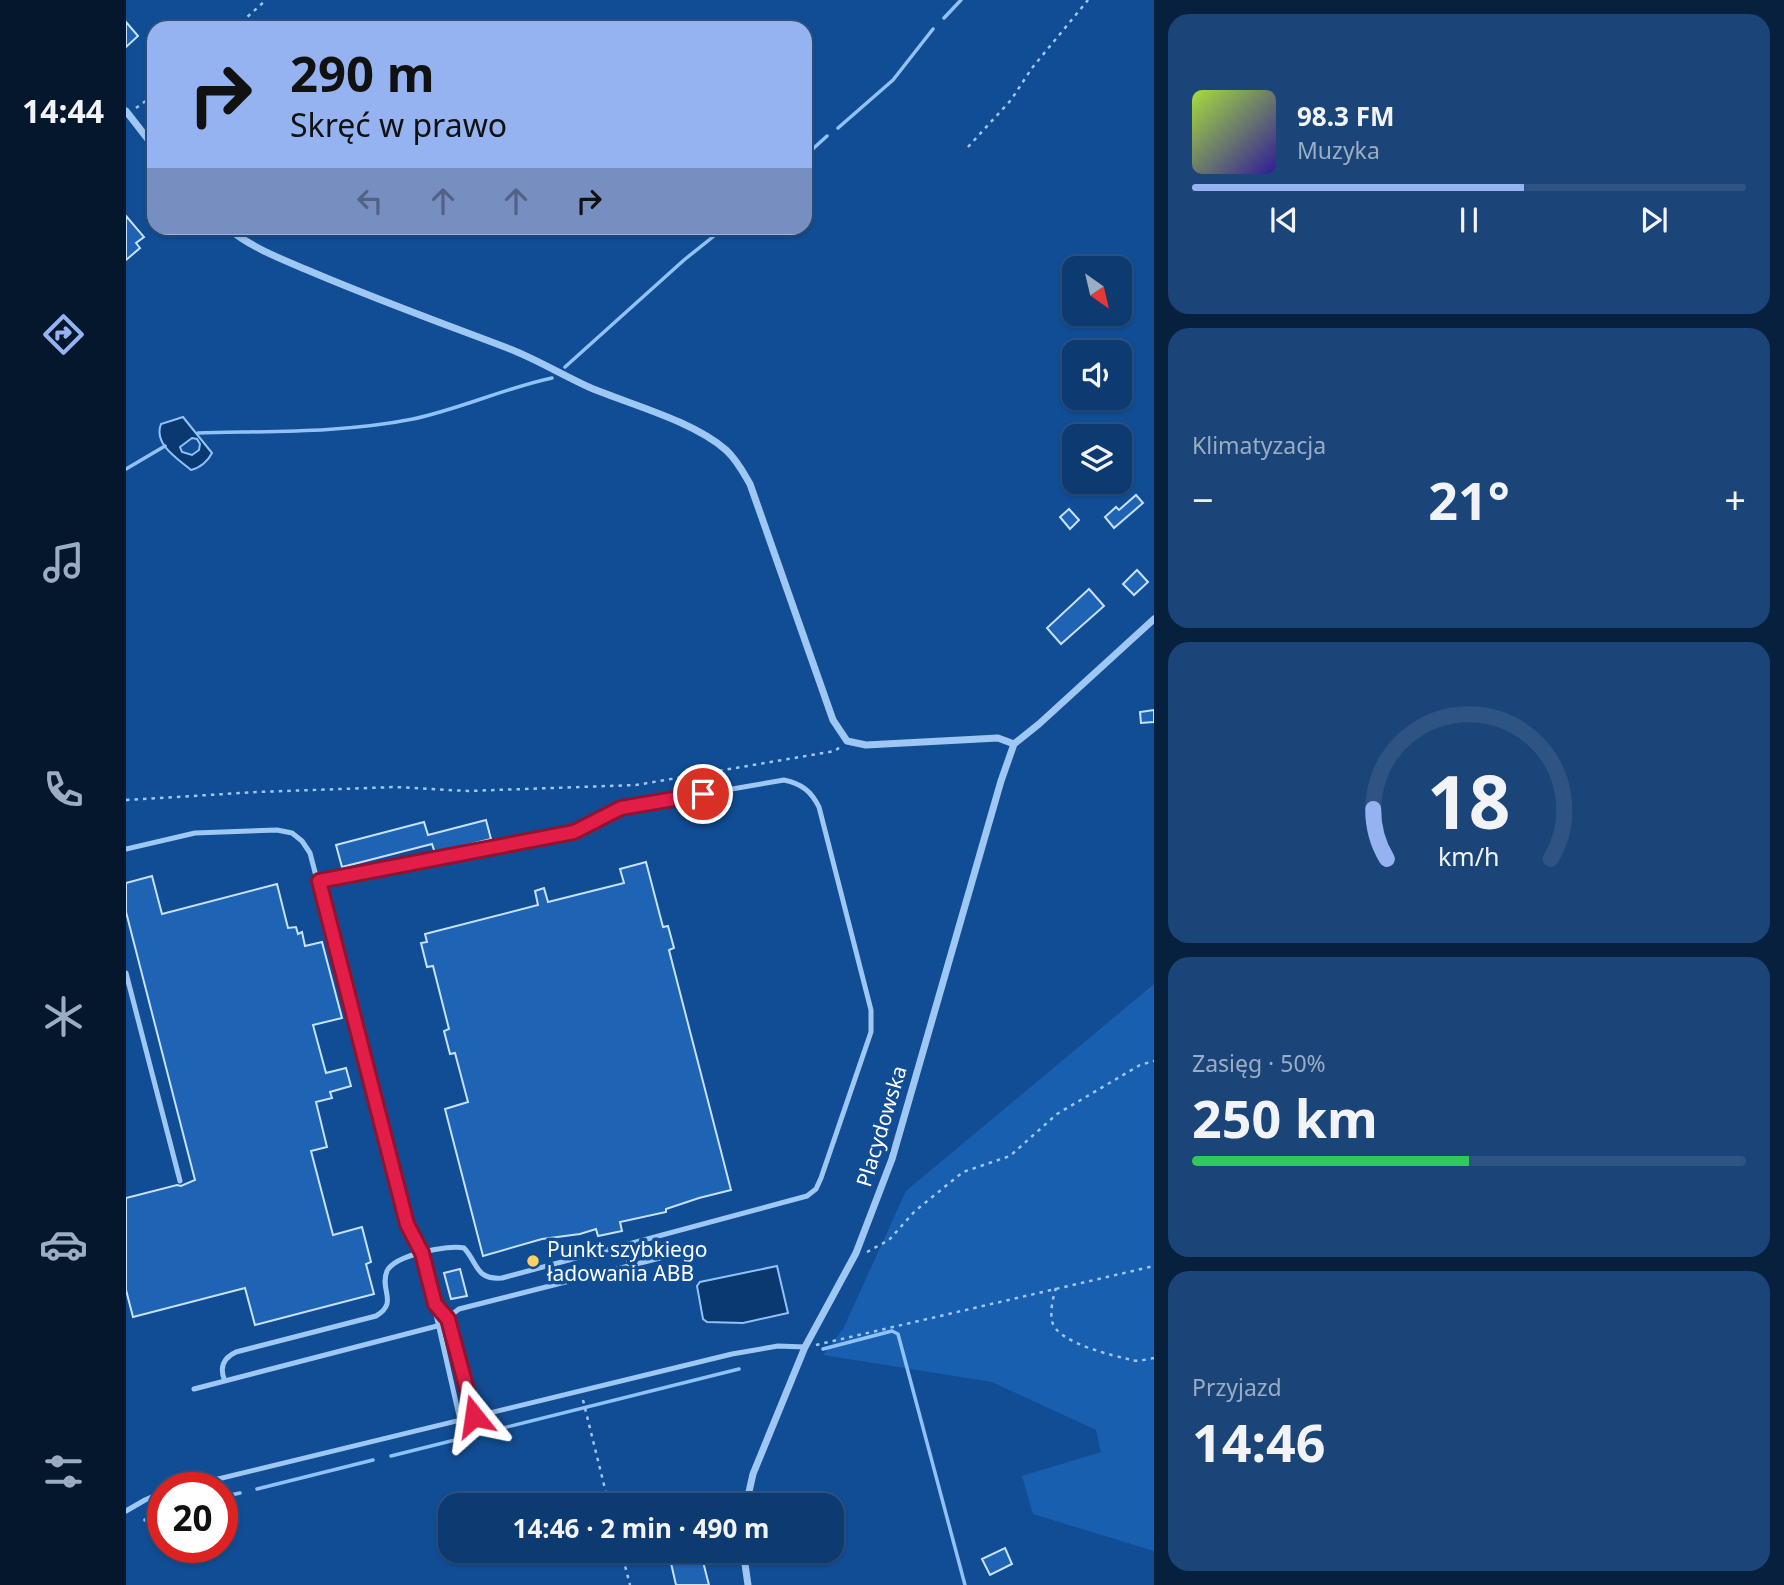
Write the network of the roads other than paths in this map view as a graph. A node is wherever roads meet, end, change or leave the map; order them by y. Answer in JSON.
{"nodes":[{"id":1,"x":127,"y":112,"type":"edge"},
{"id":2,"x":147,"y":138,"type":"edge"},
{"id":3,"x":239,"y":235,"type":"edge"},
{"id":4,"x":1154,"y":619,"type":"edge"},
{"id":5,"x":1014,"y":744,"type":"junction"},
{"id":6,"x":126,"y":849,"type":"edge"},
{"id":7,"x":319,"y":881,"type":"junction"},
{"id":8,"x":126,"y":973,"type":"edge"},
{"id":9,"x":180,"y":1181,"type":"dead end"},
{"id":10,"x":625,"y":1247,"type":"junction"},
{"id":11,"x":422,"y":1253,"type":"junction"},
{"id":12,"x":660,"y":1258,"type":"dead end"},
{"id":13,"x":630,"y":1265,"type":"junction"},
{"id":14,"x":435,"y":1304,"type":"junction"},
{"id":15,"x":448,"y":1319,"type":"junction"},
{"id":16,"x":437,"y":1326,"type":"junction"},
{"id":17,"x":805,"y":1346,"type":"junction"},
{"id":18,"x":226,"y":1381,"type":"junction"},
{"id":19,"x":194,"y":1389,"type":"dead end"},
{"id":20,"x":474,"y":1416,"type":"junction"},
{"id":21,"x":460,"y":1420,"type":"junction"},
{"id":22,"x":238,"y":1474,"type":"edge"},
{"id":23,"x":749,"y":1493,"type":"edge"},
{"id":24,"x":147,"y":1499,"type":"edge"},
{"id":25,"x":126,"y":1511,"type":"edge"},
{"id":26,"x":745,"y":1563,"type":"edge"},
{"id":27,"x":748,"y":1585,"type":"edge"}],
"edges":[{"from":1,"to":2,"type":"street"},
{"from":3,"to":5,"type":"street"},
{"from":4,"to":5,"type":"street"},
{"from":5,"to":17,"type":"street","name":"Placydowska"},
{"from":6,"to":7,"type":"lane"},
{"from":7,"to":10,"type":"lane"},
{"from":7,"to":11,"type":"lane"},
{"from":8,"to":9,"type":"lane"},
{"from":10,"to":11,"type":"lane"},
{"from":10,"to":13,"type":"lane"},
{"from":11,"to":14,"type":"lane"},
{"from":11,"to":18,"type":"lane"},
{"from":12,"to":13,"type":"lane"},
{"from":13,"to":15,"type":"lane"},
{"from":14,"to":15,"type":"lane"},
{"from":14,"to":16,"type":"lane"},
{"from":15,"to":16,"type":"lane"},
{"from":15,"to":20,"type":"lane"},
{"from":16,"to":18,"type":"lane"},
{"from":16,"to":21,"type":"lane"},
{"from":17,"to":20,"type":"lane"},
{"from":17,"to":23,"type":"street","name":"Placydowska"},
{"from":18,"to":19,"type":"lane"},
{"from":20,"to":21,"type":"lane"},
{"from":21,"to":22,"type":"lane"},
{"from":24,"to":25,"type":"lane"},
{"from":26,"to":27,"type":"street"}]}
